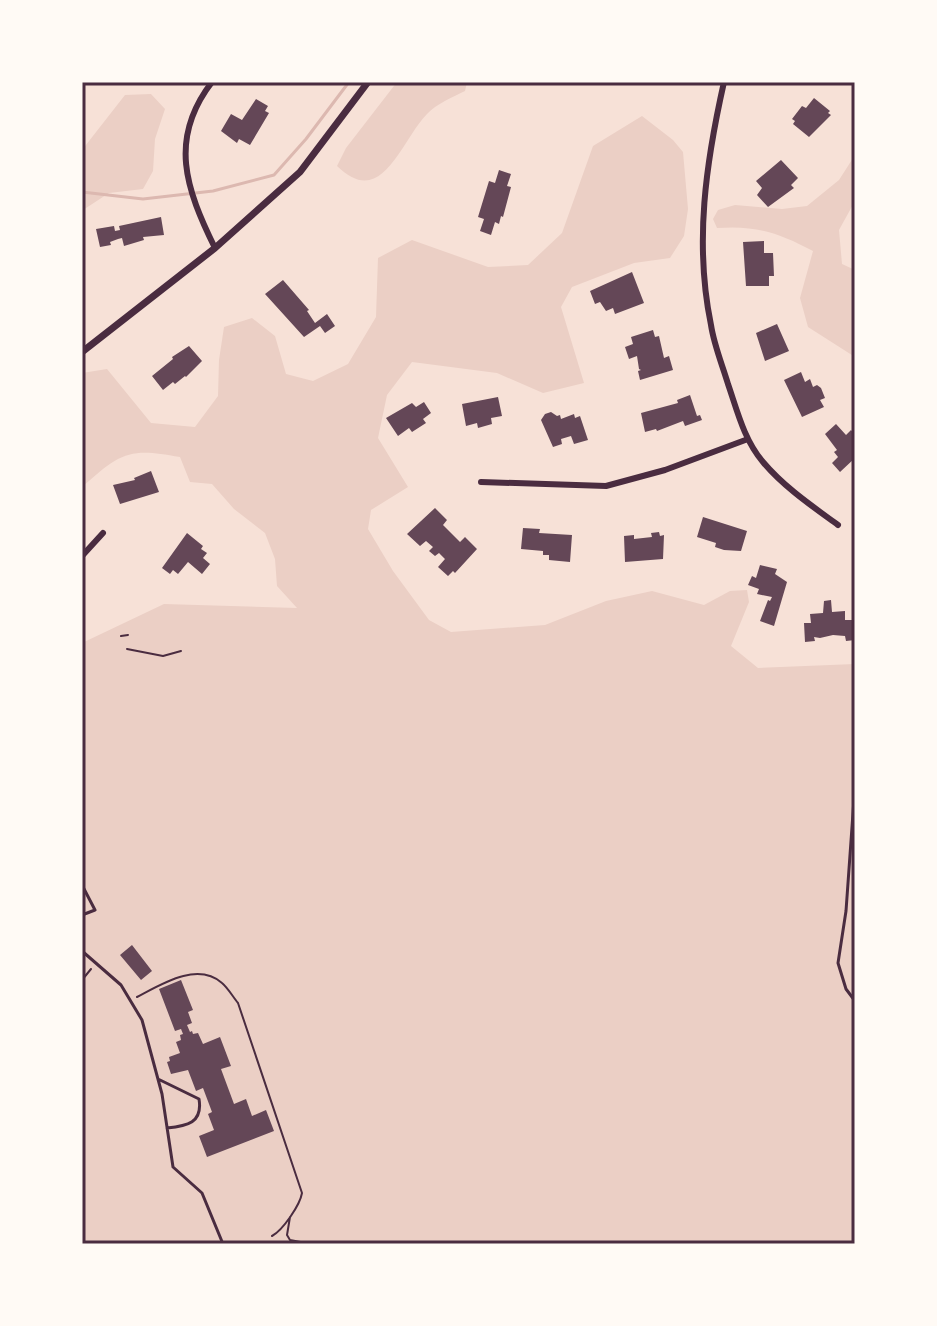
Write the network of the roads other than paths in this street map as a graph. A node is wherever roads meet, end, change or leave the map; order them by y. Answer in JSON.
{"nodes":[{"id":1,"x":212,"y":82,"type":"edge"},
{"id":2,"x":368,"y":82,"type":"edge"},
{"id":3,"x":724,"y":82,"type":"edge"},
{"id":4,"x":215,"y":248,"type":"junction"},
{"id":5,"x":82,"y":352,"type":"edge"},
{"id":6,"x":748,"y":439,"type":"junction"},
{"id":7,"x":481,"y":482,"type":"dead end"},
{"id":8,"x":838,"y":525,"type":"dead end"},
{"id":9,"x":103,"y":533,"type":"dead end"},
{"id":10,"x":82,"y":556,"type":"edge"},
{"id":11,"x":855,"y":785,"type":"edge"},
{"id":12,"x":82,"y":885,"type":"edge"},
{"id":13,"x":82,"y":915,"type":"edge"},
{"id":14,"x":82,"y":951,"type":"edge"},
{"id":15,"x":855,"y":1001,"type":"edge"},
{"id":16,"x":158,"y":1079,"type":"junction"},
{"id":17,"x":167,"y":1128,"type":"junction"},
{"id":18,"x":223,"y":1244,"type":"edge"}],
"edges":[{"from":1,"to":4,"type":"street"},
{"from":2,"to":4,"type":"street"},
{"from":3,"to":6,"type":"street"},
{"from":4,"to":5,"type":"street"},
{"from":6,"to":7,"type":"street"},
{"from":6,"to":8,"type":"street"},
{"from":9,"to":10,"type":"street"},
{"from":11,"to":15,"type":"lane"},
{"from":12,"to":13,"type":"lane"},
{"from":14,"to":16,"type":"lane"},
{"from":16,"to":17,"type":"lane"},
{"from":16,"to":17,"type":"lane"},
{"from":17,"to":18,"type":"lane"}]}
